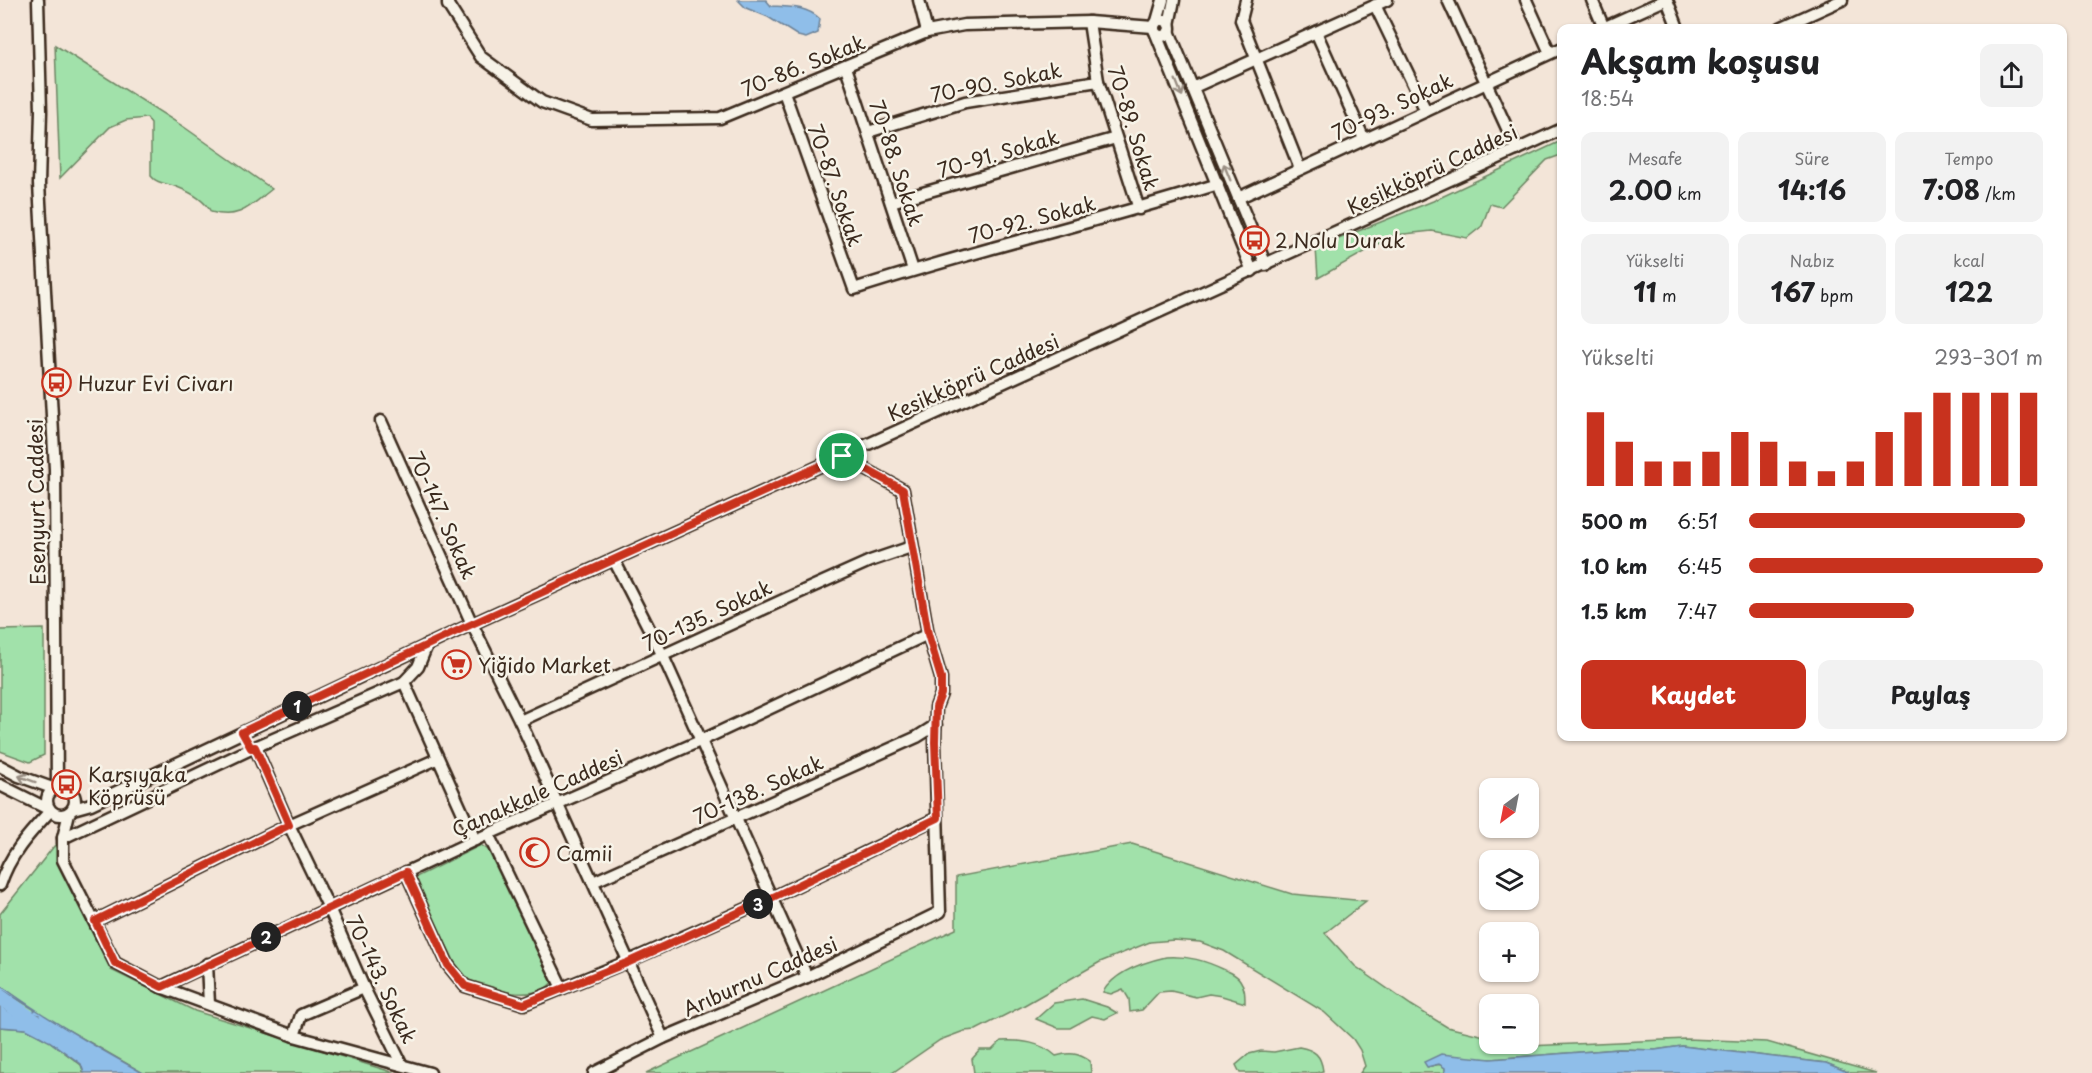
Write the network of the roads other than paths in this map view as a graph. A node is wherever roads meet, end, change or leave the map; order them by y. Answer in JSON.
{"nodes":[{"id":1,"x":38,"y":0,"type":"edge"},
{"id":2,"x":919,"y":0,"type":"edge"},
{"id":3,"x":1163,"y":0,"type":"edge"},
{"id":4,"x":1174,"y":0,"type":"edge"},
{"id":5,"x":1246,"y":0,"type":"edge"},
{"id":6,"x":1387,"y":0,"type":"edge"},
{"id":7,"x":1448,"y":0,"type":"edge"},
{"id":8,"x":1526,"y":0,"type":"edge"},
{"id":9,"x":1592,"y":0,"type":"edge"},
{"id":10,"x":1666,"y":0,"type":"edge"},
{"id":11,"x":1842,"y":0,"type":"edge"},
{"id":12,"x":446,"y":2,"type":"edge"},
{"id":13,"x":1376,"y":5,"type":"junction"},
{"id":14,"x":1089,"y":22,"type":"junction"},
{"id":15,"x":1602,"y":24,"type":"edge"},
{"id":16,"x":1613,"y":24,"type":"edge"},
{"id":17,"x":1676,"y":24,"type":"edge"},
{"id":18,"x":1789,"y":24,"type":"edge"},
{"id":19,"x":1155,"y":27,"type":"junction"},
{"id":20,"x":1169,"y":28,"type":"junction"},
{"id":21,"x":927,"y":32,"type":"junction"},
{"id":22,"x":1316,"y":32,"type":"junction"},
{"id":23,"x":1557,"y":50,"type":"edge"},
{"id":24,"x":1550,"y":53,"type":"junction"},
{"id":25,"x":1256,"y":59,"type":"junction"},
{"id":26,"x":846,"y":67,"type":"junction"},
{"id":27,"x":1098,"y":81,"type":"junction"},
{"id":28,"x":1486,"y":83,"type":"junction"},
{"id":29,"x":1192,"y":88,"type":"junction"},
{"id":30,"x":784,"y":92,"type":"junction"},
{"id":31,"x":1426,"y":111,"type":"junction"},
{"id":32,"x":1557,"y":131,"type":"edge"},
{"id":33,"x":868,"y":132,"type":"junction"},
{"id":34,"x":1116,"y":138,"type":"junction"},
{"id":35,"x":1364,"y":140,"type":"junction"},
{"id":36,"x":1517,"y":150,"type":"junction"},
{"id":37,"x":1300,"y":169,"type":"junction"},
{"id":38,"x":1218,"y":184,"type":"junction"},
{"id":39,"x":1238,"y":198,"type":"junction"},
{"id":40,"x":891,"y":202,"type":"junction"},
{"id":41,"x":1139,"y":209,"type":"junction"},
{"id":42,"x":1266,"y":265,"type":"junction"},
{"id":43,"x":913,"y":270,"type":"junction"},
{"id":44,"x":1252,"y":271,"type":"junction"},
{"id":45,"x":854,"y":289,"type":"joint"},
{"id":46,"x":381,"y":421,"type":"dead end"},
{"id":47,"x":842,"y":456,"type":"junction"},
{"id":48,"x":911,"y":547,"type":"junction"},
{"id":49,"x":614,"y":560,"type":"junction"},
{"id":50,"x":472,"y":624,"type":"junction"},
{"id":51,"x":928,"y":634,"type":"junction"},
{"id":52,"x":427,"y":645,"type":"junction"},
{"id":53,"x":663,"y":656,"type":"junction"},
{"id":54,"x":404,"y":682,"type":"junction"},
{"id":55,"x":520,"y":721,"type":"junction"},
{"id":56,"x":936,"y":725,"type":"junction"},
{"id":57,"x":255,"y":726,"type":"junction"},
{"id":58,"x":242,"y":732,"type":"junction"},
{"id":59,"x":700,"y":741,"type":"junction"},
{"id":60,"x":256,"y":746,"type":"junction"},
{"id":61,"x":437,"y":759,"type":"junction"},
{"id":62,"x":0,"y":766,"type":"edge"},
{"id":63,"x":0,"y":785,"type":"edge"},
{"id":64,"x":56,"y":788,"type":"junction"},
{"id":65,"x":558,"y":804,"type":"junction"},
{"id":66,"x":50,"y":810,"type":"junction"},
{"id":67,"x":71,"y":811,"type":"junction"},
{"id":68,"x":938,"y":818,"type":"junction"},
{"id":69,"x":736,"y":819,"type":"junction"},
{"id":70,"x":289,"y":825,"type":"junction"},
{"id":71,"x":488,"y":834,"type":"junction"},
{"id":72,"x":63,"y":838,"type":"junction"},
{"id":73,"x":475,"y":840,"type":"junction"},
{"id":74,"x":406,"y":872,"type":"junction"},
{"id":75,"x":593,"y":882,"type":"junction"},
{"id":76,"x":0,"y":885,"type":"edge"},
{"id":77,"x":771,"y":898,"type":"junction"},
{"id":78,"x":329,"y":908,"type":"junction"},
{"id":79,"x":95,"y":921,"type":"junction"},
{"id":80,"x":629,"y":962,"type":"junction"},
{"id":81,"x":207,"y":964,"type":"junction"},
{"id":82,"x":807,"y":977,"type":"junction"},
{"id":83,"x":162,"y":987,"type":"junction"},
{"id":84,"x":364,"y":988,"type":"junction"},
{"id":85,"x":562,"y":988,"type":"junction"},
{"id":86,"x":209,"y":1004,"type":"junction"},
{"id":87,"x":294,"y":1036,"type":"junction"},
{"id":88,"x":663,"y":1038,"type":"junction"},
{"id":89,"x":402,"y":1065,"type":"junction"},
{"id":90,"x":430,"y":1073,"type":"edge"},
{"id":91,"x":594,"y":1073,"type":"edge"}],
"edges":[{"from":1,"to":64,"type":"street","name":"Esenyurt Caddesi"},
{"from":2,"to":21,"type":"street"},
{"from":3,"to":19,"type":"street"},
{"from":4,"to":20,"type":"street"},
{"from":5,"to":25,"type":"street"},
{"from":6,"to":13,"type":"street"},
{"from":7,"to":28,"type":"street"},
{"from":8,"to":24,"type":"street"},
{"from":9,"to":15,"type":"street"},
{"from":10,"to":16,"type":"street"},
{"from":10,"to":17,"type":"street"},
{"from":11,"to":18,"type":"street"},
{"from":12,"to":30,"type":"street","name":"70-86. Sokak"},
{"from":13,"to":22,"type":"street"},
{"from":13,"to":31,"type":"street"},
{"from":14,"to":19,"type":"street","name":"70-86. Sokak"},
{"from":14,"to":21,"type":"street","name":"70-86. Sokak"},
{"from":14,"to":27,"type":"street","name":"70-89. Sokak"},
{"from":19,"to":20,"type":"street","name":"70-86. Sokak"},
{"from":19,"to":38,"type":"street","one_way":true},
{"from":20,"to":29,"type":"street"},
{"from":21,"to":26,"type":"street","name":"70-86. Sokak"},
{"from":22,"to":25,"type":"street"},
{"from":22,"to":35,"type":"street"},
{"from":23,"to":24,"type":"street","name":"70-93. Sokak"},
{"from":24,"to":28,"type":"street","name":"70-93. Sokak"},
{"from":25,"to":29,"type":"street"},
{"from":25,"to":37,"type":"street"},
{"from":26,"to":30,"type":"street","name":"70-86. Sokak"},
{"from":26,"to":33,"type":"street","name":"70-88. Sokak"},
{"from":27,"to":33,"type":"street","name":"70-90. Sokak"},
{"from":27,"to":34,"type":"street","name":"70-89. Sokak"},
{"from":28,"to":31,"type":"street","name":"70-93. Sokak"},
{"from":28,"to":36,"type":"street"},
{"from":39,"to":29,"type":"street","one_way":true},
{"from":30,"to":45,"type":"street","name":"70-87. Sokak"},
{"from":31,"to":35,"type":"street","name":"70-93. Sokak"},
{"from":32,"to":36,"type":"street","name":"Kesikköprü Caddesi"},
{"from":33,"to":40,"type":"street","name":"70-88. Sokak"},
{"from":34,"to":40,"type":"street","name":"70-91. Sokak"},
{"from":34,"to":41,"type":"street","name":"70-89. Sokak"},
{"from":35,"to":37,"type":"street","name":"70-93. Sokak"},
{"from":36,"to":42,"type":"street","name":"Kesikköprü Caddesi"},
{"from":37,"to":39,"type":"street","name":"70-93. Sokak"},
{"from":38,"to":41,"type":"street","name":"70-92. Sokak"},
{"from":38,"to":44,"type":"street"},
{"from":39,"to":42,"type":"street"},
{"from":40,"to":43,"type":"street","name":"70-88. Sokak"},
{"from":41,"to":43,"type":"street","name":"70-92. Sokak"},
{"from":42,"to":44,"type":"street","name":"Kesikköprü Caddesi"},
{"from":43,"to":45,"type":"street","name":"70-92. Sokak"},
{"from":44,"to":47,"type":"street","name":"Kesikköprü Caddesi"},
{"from":46,"to":50,"type":"street","name":"70-147. Sokak"},
{"from":47,"to":48,"type":"street"},
{"from":47,"to":49,"type":"street","name":"Kesikköprü Caddesi"},
{"from":48,"to":51,"type":"street"},
{"from":48,"to":53,"type":"street","name":"70-135. Sokak"},
{"from":49,"to":50,"type":"street","name":"Kesikköprü Caddesi"},
{"from":49,"to":53,"type":"street"},
{"from":50,"to":52,"type":"street","name":"Kesikköprü Caddesi"},
{"from":50,"to":55,"type":"street","name":"70-147. Sokak"},
{"from":51,"to":56,"type":"street"},
{"from":51,"to":59,"type":"street","name":"Çanakkale Caddesi"},
{"from":52,"to":54,"type":"street"},
{"from":52,"to":57,"type":"street","name":"Kesikköprü Caddesi"},
{"from":53,"to":55,"type":"street","name":"70-135. Sokak"},
{"from":53,"to":59,"type":"street"},
{"from":54,"to":60,"type":"street"},
{"from":54,"to":61,"type":"street"},
{"from":55,"to":65,"type":"street","name":"70-147. Sokak"},
{"from":56,"to":68,"type":"street"},
{"from":56,"to":69,"type":"street","name":"70-138. Sokak"},
{"from":57,"to":58,"type":"street","name":"Kesikköprü Caddesi"},
{"from":57,"to":60,"type":"street"},
{"from":58,"to":60,"type":"street"},
{"from":58,"to":67,"type":"street","name":"Kesikköprü Caddesi"},
{"from":59,"to":65,"type":"street","name":"Çanakkale Caddesi"},
{"from":59,"to":69,"type":"street"},
{"from":60,"to":70,"type":"street","name":"70-143. Sokak"},
{"from":60,"to":72,"type":"street"},
{"from":61,"to":70,"type":"street"},
{"from":61,"to":73,"type":"street"},
{"from":64,"to":62,"type":"street","one_way":true},
{"from":63,"to":66,"type":"street"},
{"from":64,"to":66,"type":"street"},
{"from":64,"to":67,"type":"street"},
{"from":65,"to":71,"type":"street","name":"Çanakkale Caddesi"},
{"from":65,"to":75,"type":"street","name":"70-147. Sokak"},
{"from":66,"to":67,"type":"street"},
{"from":66,"to":76,"type":"street"},
{"from":67,"to":72,"type":"street"},
{"from":68,"to":77,"type":"street"},
{"from":68,"to":82,"type":"street","name":"Arıburnu Caddesi"},
{"from":69,"to":75,"type":"street","name":"70-138. Sokak"},
{"from":69,"to":77,"type":"street"},
{"from":70,"to":78,"type":"street","name":"70-143. Sokak"},
{"from":70,"to":79,"type":"street"},
{"from":71,"to":73,"type":"street","name":"Çanakkale Caddesi"},
{"from":71,"to":85,"type":"street"},
{"from":72,"to":79,"type":"street"},
{"from":73,"to":74,"type":"street","name":"Çanakkale Caddesi"},
{"from":74,"to":78,"type":"street","name":"Çanakkale Caddesi"},
{"from":74,"to":85,"type":"street"},
{"from":75,"to":80,"type":"street","name":"70-147. Sokak"},
{"from":77,"to":80,"type":"street"},
{"from":77,"to":82,"type":"street"},
{"from":78,"to":81,"type":"street","name":"Çanakkale Caddesi"},
{"from":78,"to":84,"type":"street","name":"70-143. Sokak"},
{"from":79,"to":83,"type":"street"},
{"from":80,"to":85,"type":"street"},
{"from":80,"to":88,"type":"street","name":"70-147. Sokak"},
{"from":81,"to":83,"type":"street","name":"Çanakkale Caddesi"},
{"from":81,"to":86,"type":"street"},
{"from":82,"to":88,"type":"street","name":"Arıburnu Caddesi"},
{"from":83,"to":86,"type":"street"},
{"from":84,"to":87,"type":"street"},
{"from":84,"to":89,"type":"street","name":"70-143. Sokak"},
{"from":86,"to":87,"type":"street"},
{"from":87,"to":89,"type":"street"},
{"from":88,"to":91,"type":"street","name":"Arıburnu Caddesi"},
{"from":89,"to":90,"type":"street"}]}
